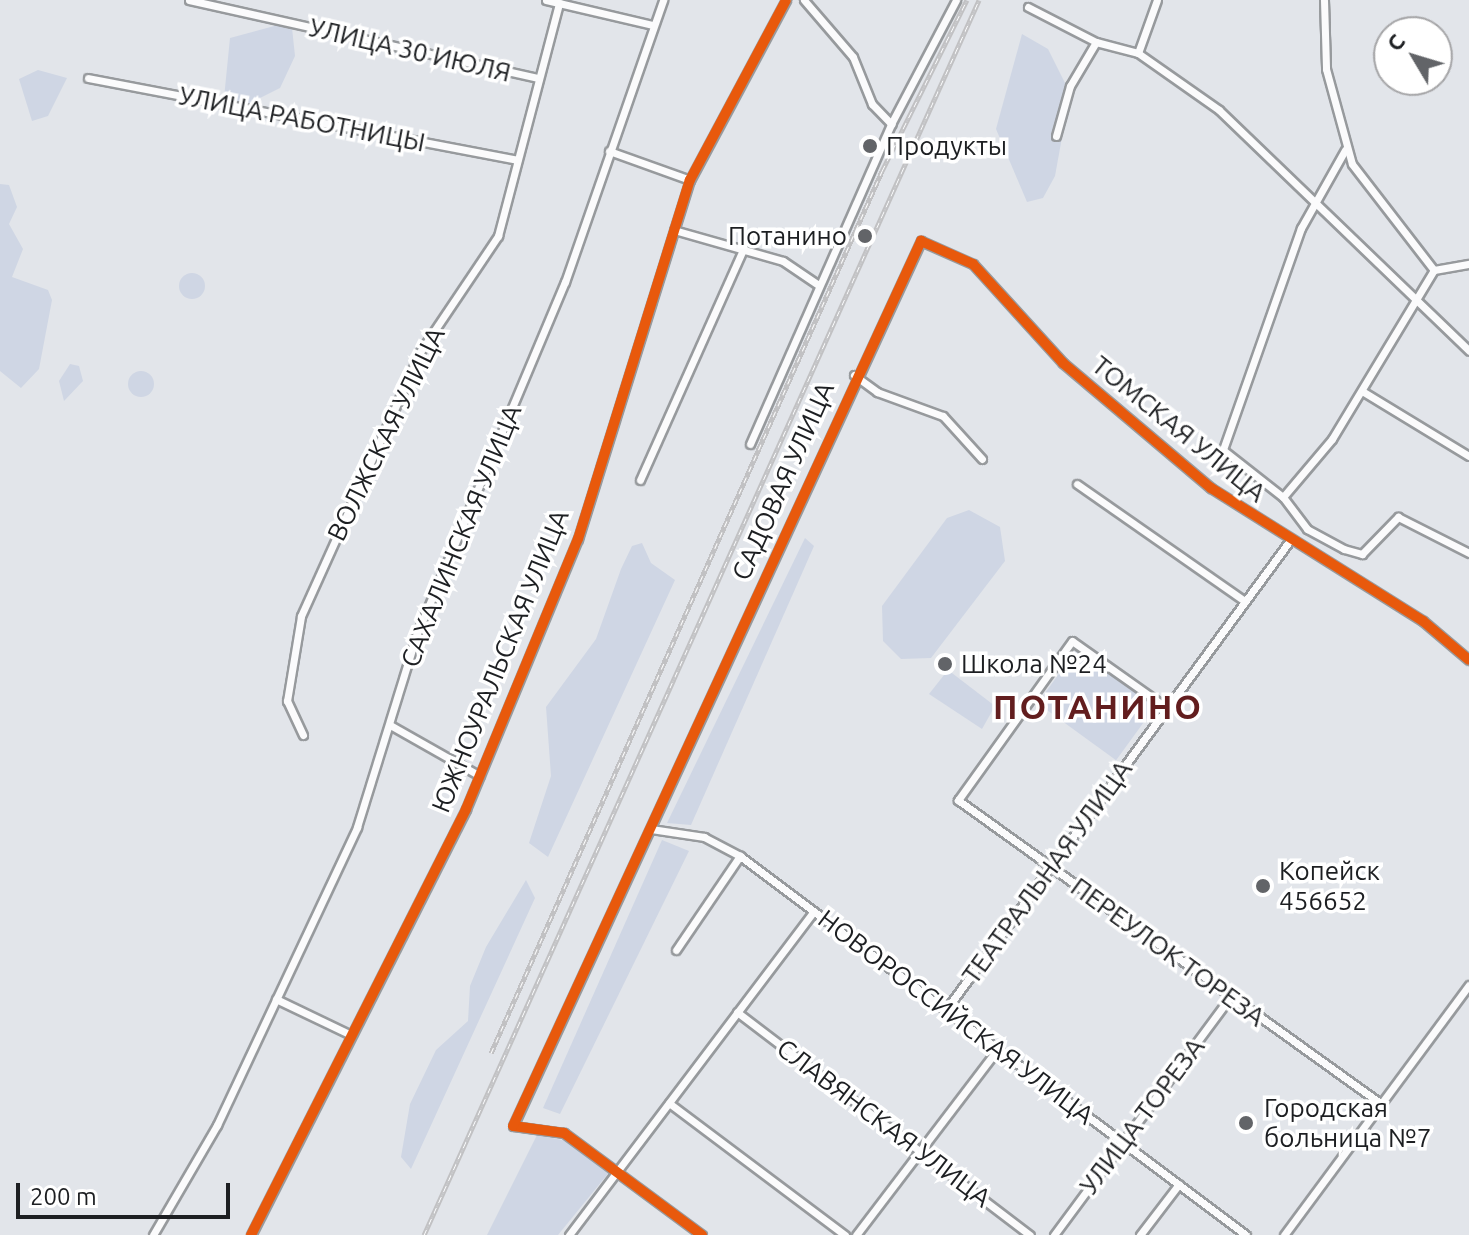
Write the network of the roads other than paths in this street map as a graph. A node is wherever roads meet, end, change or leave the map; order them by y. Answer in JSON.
{"nodes":[{"id":1,"x":189,"y":0,"type":"edge"},
{"id":2,"x":546,"y":0,"type":"edge"},
{"id":3,"x":663,"y":0,"type":"edge"},
{"id":4,"x":786,"y":0,"type":"edge"},
{"id":5,"x":804,"y":0,"type":"edge"},
{"id":6,"x":956,"y":0,"type":"edge"},
{"id":7,"x":1157,"y":0,"type":"edge"},
{"id":8,"x":1324,"y":0,"type":"edge"},
{"id":9,"x":559,"y":3,"type":"junction"},
{"id":10,"x":1028,"y":7,"type":"dead end"},
{"id":11,"x":653,"y":25,"type":"junction"},
{"id":12,"x":1096,"y":42,"type":"junction"},
{"id":13,"x":1138,"y":53,"type":"junction"},
{"id":14,"x":88,"y":78,"type":"dead end"},
{"id":15,"x":537,"y":78,"type":"junction"},
{"id":16,"x":891,"y":124,"type":"junction"},
{"id":17,"x":1056,"y":136,"type":"dead end"},
{"id":18,"x":1345,"y":150,"type":"junction"},
{"id":19,"x":609,"y":151,"type":"junction"},
{"id":20,"x":517,"y":160,"type":"junction"},
{"id":21,"x":690,"y":180,"type":"junction"},
{"id":22,"x":1316,"y":197,"type":"junction"},
{"id":23,"x":674,"y":230,"type":"junction"},
{"id":24,"x":744,"y":248,"type":"junction"},
{"id":25,"x":1469,"y":264,"type":"edge"},
{"id":26,"x":1434,"y":270,"type":"junction"},
{"id":27,"x":817,"y":284,"type":"junction"},
{"id":28,"x":997,"y":294,"type":"joint"},
{"id":29,"x":1416,"y":297,"type":"junction"},
{"id":30,"x":1469,"y":351,"type":"edge"},
{"id":31,"x":854,"y":375,"type":"junction"},
{"id":32,"x":1362,"y":391,"type":"junction"},
{"id":33,"x":750,"y":444,"type":"dead end"},
{"id":34,"x":1469,"y":456,"type":"edge"},
{"id":35,"x":982,"y":459,"type":"dead end"},
{"id":36,"x":640,"y":480,"type":"dead end"},
{"id":37,"x":1077,"y":484,"type":"dead end"},
{"id":38,"x":1283,"y":497,"type":"junction"},
{"id":39,"x":1291,"y":539,"type":"junction"},
{"id":40,"x":1469,"y":553,"type":"edge"},
{"id":41,"x":1245,"y":601,"type":"junction"},
{"id":42,"x":1469,"y":660,"type":"edge"},
{"id":43,"x":1167,"y":708,"type":"junction"},
{"id":44,"x":390,"y":725,"type":"junction"},
{"id":45,"x":303,"y":735,"type":"dead end"},
{"id":46,"x":480,"y":776,"type":"junction"},
{"id":47,"x":651,"y":829,"type":"junction"},
{"id":48,"x":740,"y":856,"type":"junction"},
{"id":49,"x":1050,"y":867,"type":"junction"},
{"id":50,"x":814,"y":911,"type":"junction"},
{"id":51,"x":676,"y":950,"type":"dead end"},
{"id":52,"x":1469,"y":985,"type":"edge"},
{"id":53,"x":1230,"y":997,"type":"junction"},
{"id":54,"x":276,"y":999,"type":"junction"},
{"id":55,"x":945,"y":1011,"type":"junction"},
{"id":56,"x":737,"y":1012,"type":"junction"},
{"id":57,"x":351,"y":1035,"type":"junction"},
{"id":58,"x":997,"y":1050,"type":"junction"},
{"id":59,"x":669,"y":1103,"type":"junction"},
{"id":60,"x":1380,"y":1103,"type":"junction"},
{"id":61,"x":1122,"y":1141,"type":"junction"},
{"id":62,"x":920,"y":1151,"type":"junction"},
{"id":63,"x":618,"y":1170,"type":"junction"},
{"id":64,"x":1179,"y":1184,"type":"junction"},
{"id":65,"x":153,"y":1235,"type":"edge"},
{"id":66,"x":251,"y":1235,"type":"edge"},
{"id":67,"x":569,"y":1235,"type":"edge"},
{"id":68,"x":702,"y":1235,"type":"edge"},
{"id":69,"x":845,"y":1235,"type":"edge"},
{"id":70,"x":856,"y":1235,"type":"edge"},
{"id":71,"x":1030,"y":1235,"type":"edge"},
{"id":72,"x":1054,"y":1235,"type":"edge"},
{"id":73,"x":1140,"y":1235,"type":"edge"},
{"id":74,"x":1246,"y":1235,"type":"edge"},
{"id":75,"x":1284,"y":1235,"type":"edge"}],
"edges":[{"from":1,"to":15,"type":"street","name":"УЛИЦА 30 ИЮЛЯ"},
{"from":2,"to":9,"type":"street"},
{"from":3,"to":11,"type":"street","name":"САХАЛИНСКАЯ УЛИЦА"},
{"from":4,"to":21,"type":"street","name":"ЮЖНОУРАЛЬСКАЯ УЛИЦА"},
{"from":5,"to":16,"type":"street"},
{"from":6,"to":16,"type":"street"},
{"from":7,"to":13,"type":"street"},
{"from":8,"to":18,"type":"street"},
{"from":9,"to":11,"type":"street"},
{"from":9,"to":15,"type":"street","name":"ВОЛЖСКАЯ УЛИЦА"},
{"from":10,"to":12,"type":"street"},
{"from":11,"to":19,"type":"street","name":"САХАЛИНСКАЯ УЛИЦА"},
{"from":12,"to":13,"type":"street"},
{"from":12,"to":17,"type":"street"},
{"from":13,"to":22,"type":"street"},
{"from":14,"to":20,"type":"street","name":"УЛИЦА РАБОТНИЦЫ"},
{"from":15,"to":20,"type":"street","name":"ВОЛЖСКАЯ УЛИЦА"},
{"from":16,"to":27,"type":"street"},
{"from":18,"to":22,"type":"street"},
{"from":18,"to":26,"type":"street"},
{"from":19,"to":21,"type":"street"},
{"from":19,"to":44,"type":"street","name":"САХАЛИНСКАЯ УЛИЦА"},
{"from":20,"to":45,"type":"street","name":"ВОЛЖСКАЯ УЛИЦА"},
{"from":21,"to":23,"type":"street","name":"ЮЖНОУРАЛЬСКАЯ УЛИЦА"},
{"from":22,"to":29,"type":"street"},
{"from":22,"to":38,"type":"street"},
{"from":23,"to":24,"type":"street"},
{"from":23,"to":46,"type":"street","name":"ЮЖНОУРАЛЬСКАЯ УЛИЦА"},
{"from":24,"to":27,"type":"street"},
{"from":24,"to":36,"type":"street"},
{"from":25,"to":26,"type":"street"},
{"from":26,"to":29,"type":"street"},
{"from":27,"to":33,"type":"street"},
{"from":28,"to":31,"type":"street","name":"САДОВАЯ УЛИЦА"},
{"from":28,"to":39,"type":"street","name":"ТОМСКАЯ УЛИЦА"},
{"from":29,"to":30,"type":"street"},
{"from":29,"to":32,"type":"street"},
{"from":31,"to":35,"type":"street"},
{"from":31,"to":47,"type":"street","name":"САДОВАЯ УЛИЦА"},
{"from":32,"to":34,"type":"street"},
{"from":32,"to":38,"type":"street"},
{"from":37,"to":41,"type":"street"},
{"from":38,"to":40,"type":"street"},
{"from":39,"to":41,"type":"street","name":"ТЕАТРАЛЬНАЯ УЛИЦА"},
{"from":39,"to":42,"type":"street","name":"ТОМСКАЯ УЛИЦА"},
{"from":41,"to":43,"type":"street","name":"ТЕАТРАЛЬНАЯ УЛИЦА"},
{"from":43,"to":49,"type":"street","name":"ТЕАТРАЛЬНАЯ УЛИЦА"},
{"from":43,"to":49,"type":"street","name":"ПЕРЕУЛОК ТОРЕЗА"},
{"from":44,"to":46,"type":"street"},
{"from":44,"to":54,"type":"street","name":"САХАЛИНСКАЯ УЛИЦА"},
{"from":46,"to":57,"type":"street","name":"ЮЖНОУРАЛЬСКАЯ УЛИЦА"},
{"from":47,"to":48,"type":"street","name":"НОВОРОССИЙСКАЯ УЛИЦА"},
{"from":47,"to":63,"type":"street","name":"САДОВАЯ УЛИЦА"},
{"from":48,"to":50,"type":"street","name":"НОВОРОССИЙСКАЯ УЛИЦА"},
{"from":48,"to":51,"type":"street"},
{"from":49,"to":53,"type":"street","name":"ПЕРЕУЛОК ТОРЕЗА"},
{"from":49,"to":55,"type":"street","name":"ТЕАТРАЛЬНАЯ УЛИЦА"},
{"from":50,"to":55,"type":"street","name":"НОВОРОССИЙСКАЯ УЛИЦА"},
{"from":50,"to":56,"type":"street"},
{"from":52,"to":60,"type":"street"},
{"from":53,"to":60,"type":"street","name":"ПЕРЕУЛОК ТОРЕЗА"},
{"from":53,"to":61,"type":"street","name":"УЛИЦА ТОРЕЗА"},
{"from":54,"to":57,"type":"street"},
{"from":54,"to":65,"type":"street","name":"САХАЛИНСКАЯ УЛИЦА"},
{"from":55,"to":58,"type":"street","name":"НОВОРОССИЙСКАЯ УЛИЦА"},
{"from":56,"to":59,"type":"street"},
{"from":56,"to":62,"type":"street","name":"СЛАВЯНСКАЯ УЛИЦА"},
{"from":57,"to":66,"type":"street","name":"ЮЖНОУРАЛЬСКАЯ УЛИЦА"},
{"from":58,"to":61,"type":"street","name":"НОВОРОССИЙСКАЯ УЛИЦА"},
{"from":58,"to":62,"type":"street"},
{"from":59,"to":63,"type":"street"},
{"from":59,"to":69,"type":"street"},
{"from":60,"to":75,"type":"street"},
{"from":61,"to":64,"type":"street","name":"НОВОРОССИЙСКАЯ УЛИЦА"},
{"from":61,"to":72,"type":"street","name":"УЛИЦА ТОРЕЗА"},
{"from":62,"to":70,"type":"street"},
{"from":62,"to":71,"type":"street","name":"СЛАВЯНСКАЯ УЛИЦА"},
{"from":63,"to":67,"type":"street"},
{"from":63,"to":68,"type":"street"},
{"from":64,"to":73,"type":"street"},
{"from":64,"to":74,"type":"street","name":"НОВОРОССИЙСКАЯ УЛИЦА"}]}
